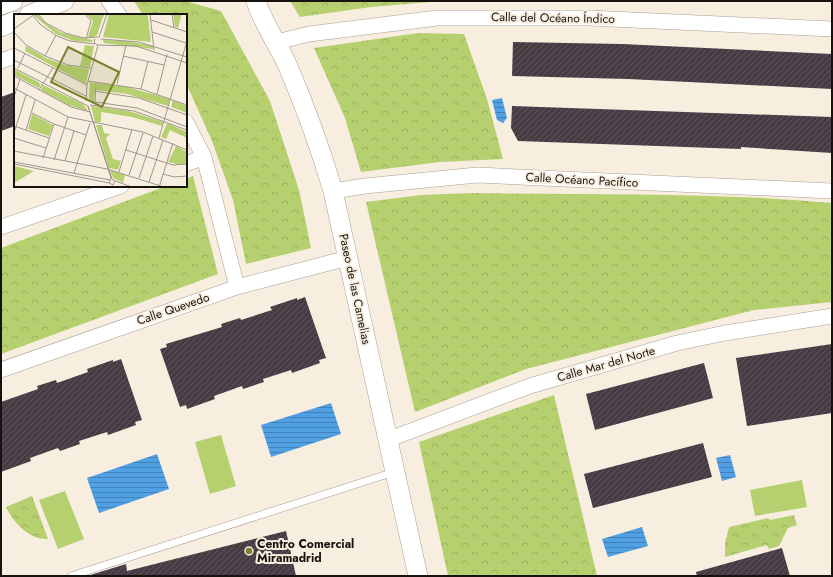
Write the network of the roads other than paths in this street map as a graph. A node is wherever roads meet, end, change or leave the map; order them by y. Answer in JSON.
{"nodes":[{"id":1,"x":13,"y":1,"type":"edge"},
{"id":2,"x":64,"y":1,"type":"edge"},
{"id":3,"x":109,"y":1,"type":"edge"},
{"id":4,"x":254,"y":5,"type":"edge"},
{"id":5,"x":1,"y":6,"type":"edge"},
{"id":6,"x":32,"y":14,"type":"edge"},
{"id":7,"x":118,"y":14,"type":"edge"},
{"id":8,"x":14,"y":21,"type":"edge"},
{"id":9,"x":1,"y":27,"type":"edge"},
{"id":10,"x":832,"y":29,"type":"edge"},
{"id":11,"x":277,"y":42,"type":"junction"},
{"id":12,"x":14,"y":56,"type":"edge"},
{"id":13,"x":1,"y":61,"type":"edge"},
{"id":14,"x":187,"y":124,"type":"edge"},
{"id":15,"x":204,"y":158,"type":"junction"},
{"id":16,"x":187,"y":164,"type":"edge"},
{"id":17,"x":118,"y":187,"type":"edge"},
{"id":18,"x":333,"y":191,"type":"junction"},
{"id":19,"x":832,"y":191,"type":"edge"},
{"id":20,"x":1,"y":228,"type":"edge"},
{"id":21,"x":348,"y":258,"type":"junction"},
{"id":22,"x":237,"y":287,"type":"junction"},
{"id":23,"x":832,"y":316,"type":"edge"},
{"id":24,"x":1,"y":370,"type":"edge"},
{"id":25,"x":387,"y":440,"type":"junction"},
{"id":26,"x":394,"y":472,"type":"junction"},
{"id":27,"x":71,"y":576,"type":"edge"},
{"id":28,"x":418,"y":576,"type":"edge"}],
"edges":[{"from":1,"to":5,"type":"street"},
{"from":2,"to":6,"type":"street"},
{"from":3,"to":7,"type":"street"},
{"from":4,"to":11,"type":"street","name":"Paseo de las Camelias"},
{"from":8,"to":9,"type":"street"},
{"from":10,"to":11,"type":"street","name":"Calle del Océano Índico"},
{"from":11,"to":18,"type":"street","name":"Paseo de las Camelias"},
{"from":12,"to":13,"type":"street"},
{"from":14,"to":15,"type":"street"},
{"from":15,"to":16,"type":"street"},
{"from":15,"to":22,"type":"street"},
{"from":17,"to":20,"type":"street"},
{"from":18,"to":19,"type":"street","name":"Calle Océano Pacífico"},
{"from":18,"to":21,"type":"street","name":"Paseo de las Camelias"},
{"from":21,"to":22,"type":"street","name":"Calle Quevedo"},
{"from":21,"to":25,"type":"street","name":"Paseo de las Camelias"},
{"from":22,"to":24,"type":"street","name":"Calle Quevedo"},
{"from":23,"to":25,"type":"street","name":"Calle Mar del Norte"},
{"from":25,"to":26,"type":"street","name":"Paseo de las Camelias"},
{"from":26,"to":27,"type":"lane"},
{"from":26,"to":28,"type":"street","name":"Paseo de las Camelias"}]}
